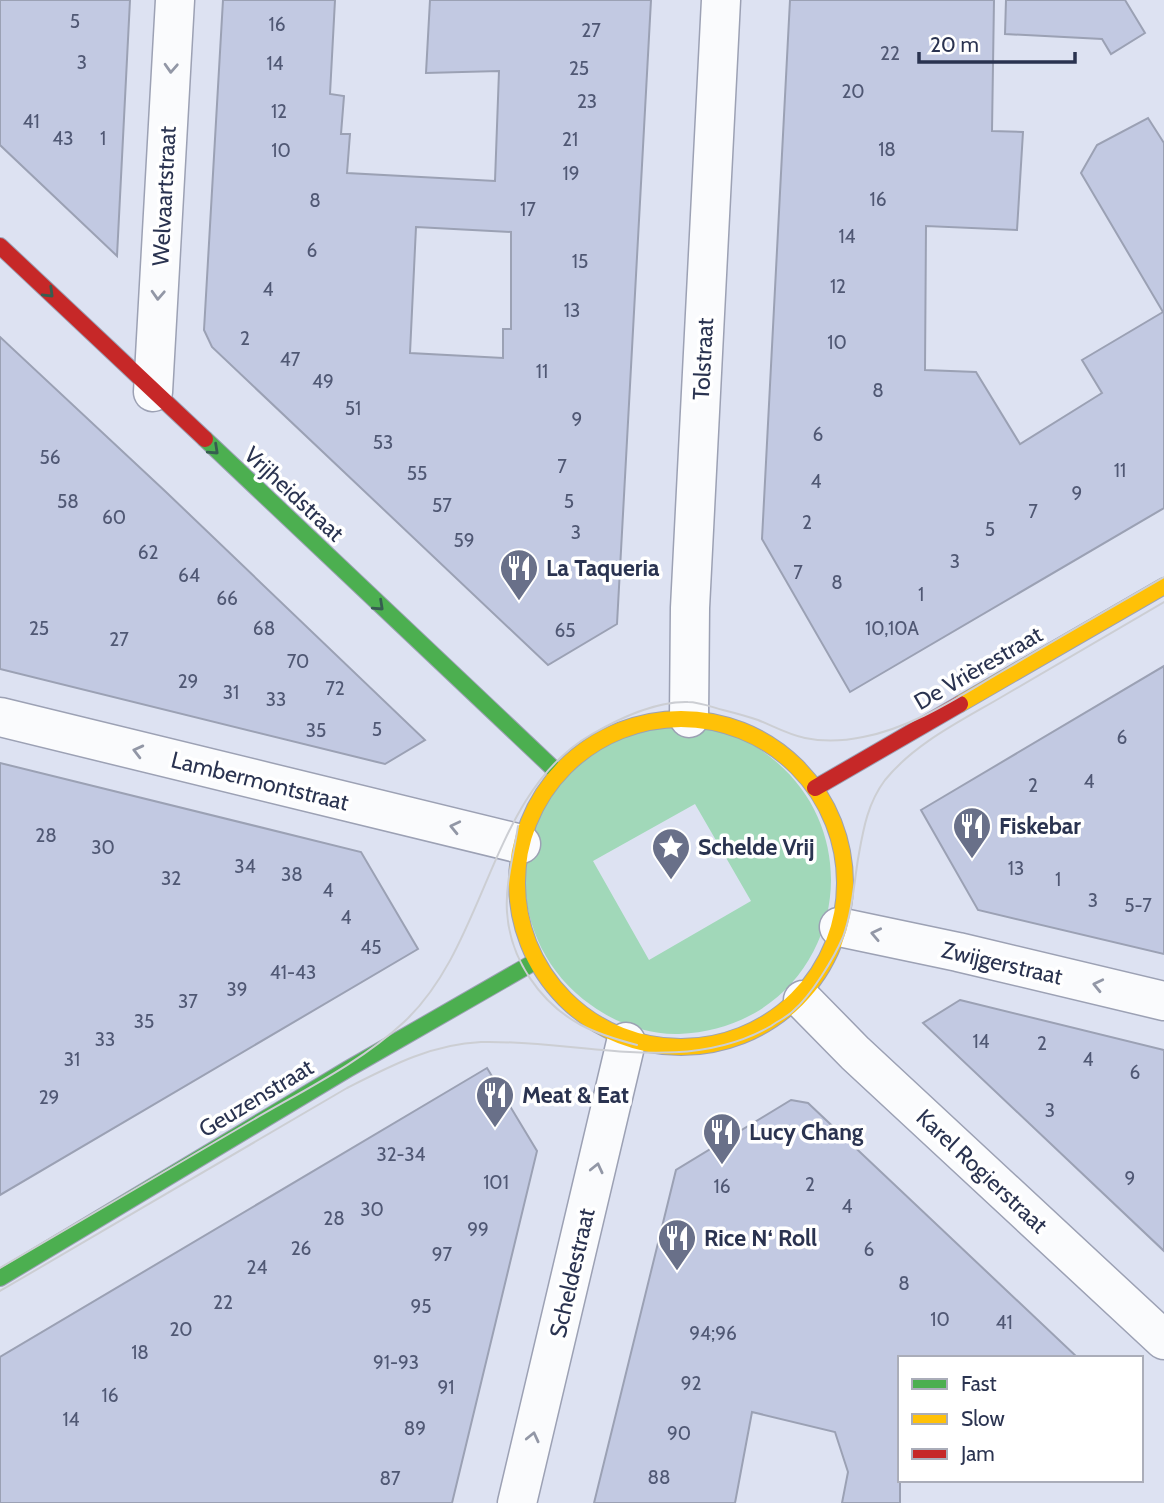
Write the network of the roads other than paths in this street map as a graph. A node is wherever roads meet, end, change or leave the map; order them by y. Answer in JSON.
{"nodes":[{"id":1,"x":175,"y":0,"type":"edge"},
{"id":2,"x":721,"y":0,"type":"edge"},
{"id":3,"x":0,"y":246,"type":"edge"},
{"id":4,"x":153,"y":393,"type":"junction"},
{"id":5,"x":1164,"y":586,"type":"edge"},
{"id":6,"x":0,"y":717,"type":"edge"},
{"id":7,"x":689,"y":718,"type":"junction"},
{"id":8,"x":558,"y":773,"type":"junction"},
{"id":9,"x":815,"y":788,"type":"junction"},
{"id":10,"x":521,"y":844,"type":"junction"},
{"id":11,"x":839,"y":927,"type":"junction"},
{"id":12,"x":536,"y":961,"type":"junction"},
{"id":13,"x":803,"y":1000,"type":"junction"},
{"id":14,"x":1164,"y":1001,"type":"edge"},
{"id":15,"x":626,"y":1042,"type":"junction"},
{"id":16,"x":0,"y":1278,"type":"edge"},
{"id":17,"x":1164,"y":1340,"type":"edge"},
{"id":18,"x":517,"y":1503,"type":"edge"}],
"edges":[{"from":1,"to":4,"type":"street","name":"Welvaartstraat","one_way":true},
{"from":2,"to":7,"type":"street","name":"Tolstraat"},
{"from":3,"to":4,"type":"street","name":"Vrijheidstraat","one_way":true},
{"from":4,"to":8,"type":"street","name":"Vrijheidstraat","one_way":true},
{"from":5,"to":9,"type":"street","name":"De Vrièrestraat"},
{"from":10,"to":6,"type":"street","name":"Lambermontstraat","one_way":true},
{"from":7,"to":8,"type":"street"},
{"from":7,"to":9,"type":"street"},
{"from":8,"to":10,"type":"street"},
{"from":9,"to":11,"type":"street"},
{"from":10,"to":12,"type":"street"},
{"from":11,"to":13,"type":"street"},
{"from":14,"to":11,"type":"street","name":"Zwijgerstraat","one_way":true},
{"from":12,"to":15,"type":"street"},
{"from":12,"to":16,"type":"street","name":"Geuzenstraat"},
{"from":13,"to":15,"type":"street"},
{"from":13,"to":17,"type":"street","name":"Karel Rogierstraat"},
{"from":18,"to":15,"type":"street","name":"Scheldestraat","one_way":true}]}
